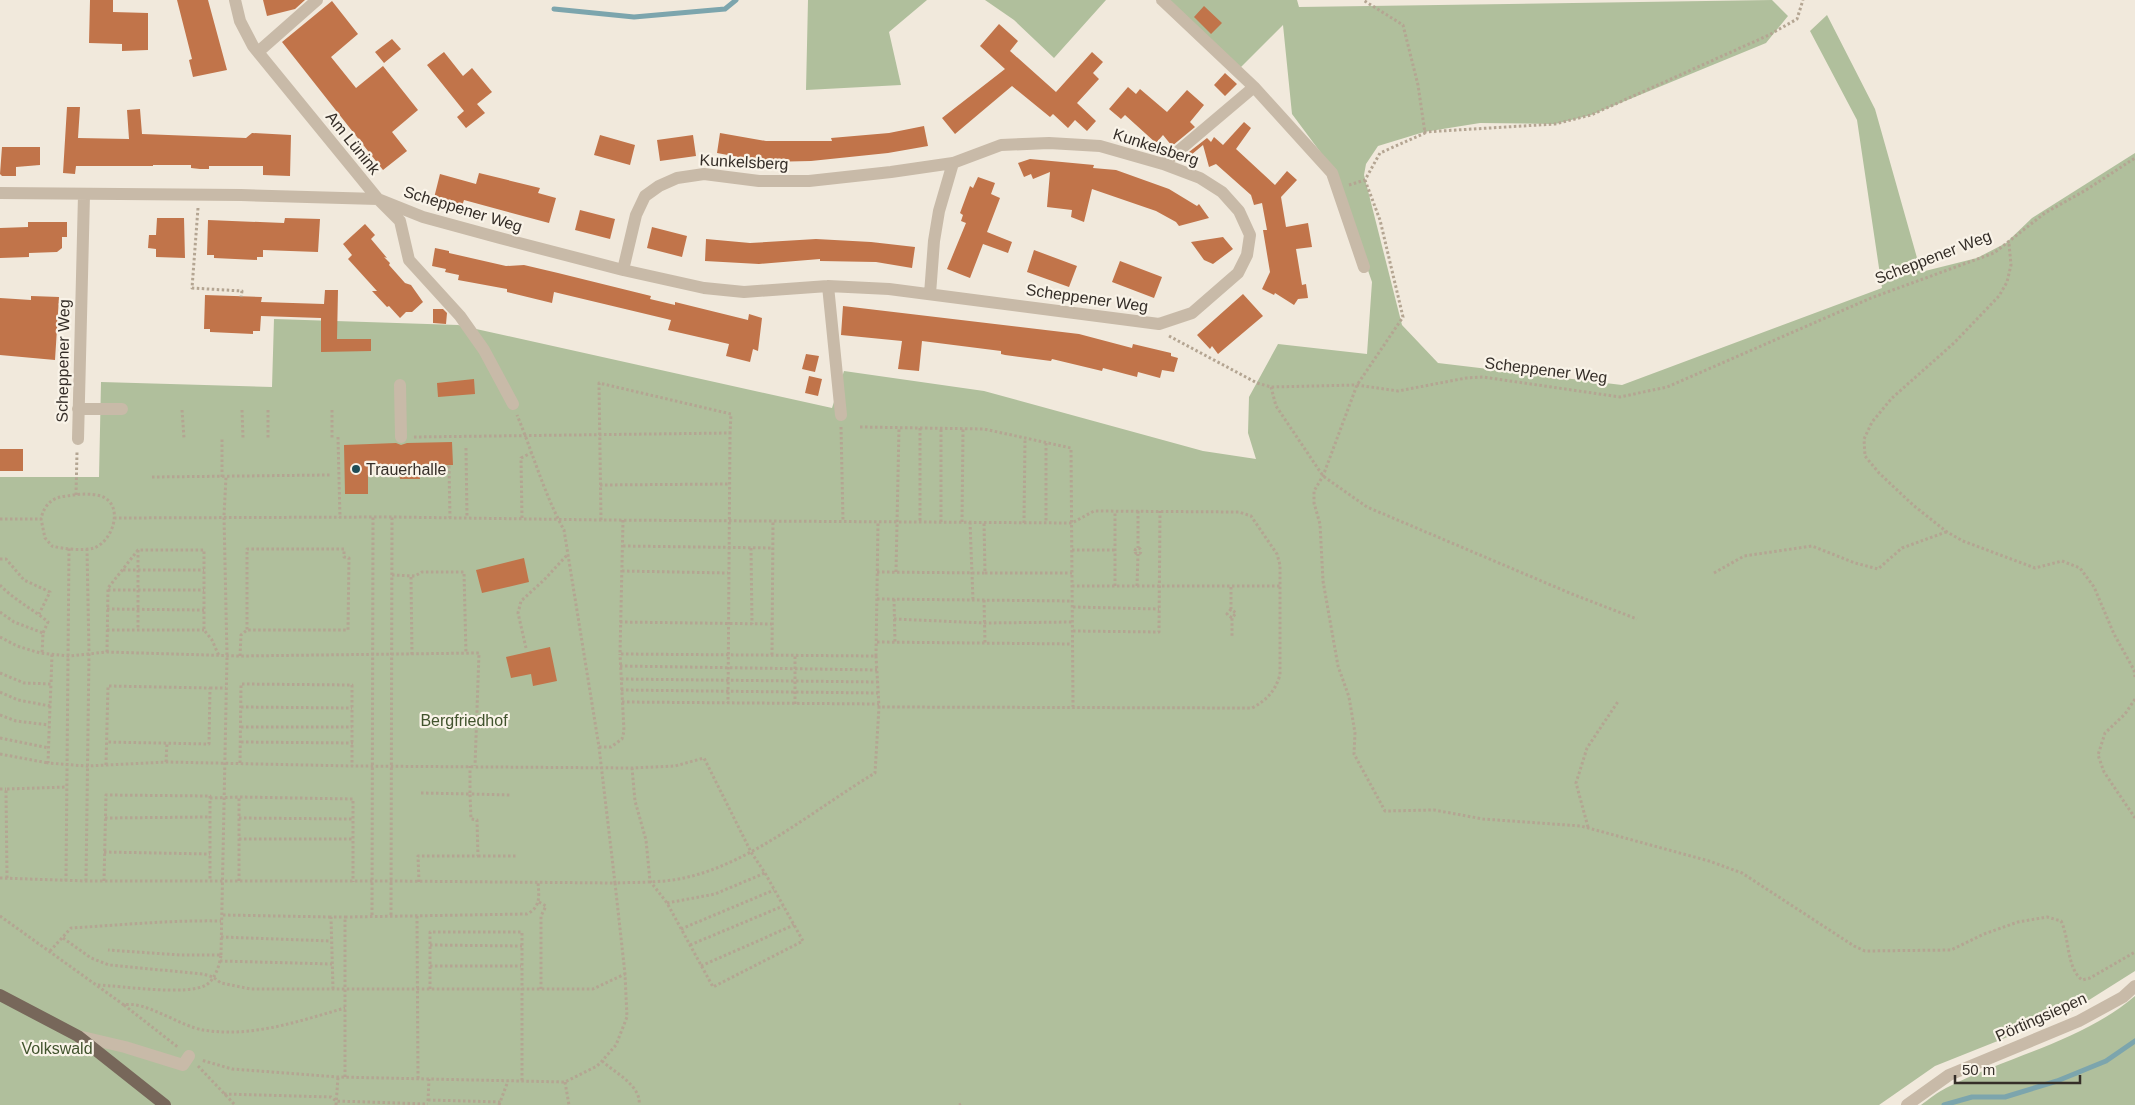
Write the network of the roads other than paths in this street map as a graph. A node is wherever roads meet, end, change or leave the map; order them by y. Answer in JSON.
{"nodes":[{"id":1,"x":235,"y":0,"type":"edge"},
{"id":2,"x":317,"y":0,"type":"edge"},
{"id":3,"x":1162,"y":0,"type":"edge"},
{"id":4,"x":258,"y":52,"type":"junction"},
{"id":5,"x":1254,"y":87,"type":"junction"},
{"id":6,"x":953,"y":163,"type":"junction"},
{"id":7,"x":1163,"y":164,"type":"junction"},
{"id":8,"x":0,"y":193,"type":"edge"},
{"id":9,"x":84,"y":195,"type":"junction"},
{"id":10,"x":378,"y":200,"type":"junction"},
{"id":11,"x":1364,"y":267,"type":"dead end"},
{"id":12,"x":623,"y":270,"type":"junction"},
{"id":13,"x":828,"y":286,"type":"junction"},
{"id":14,"x":930,"y":294,"type":"junction"},
{"id":15,"x":1159,"y":324,"type":"joint"},
{"id":16,"x":400,"y":385,"type":"dead end"},
{"id":17,"x":513,"y":404,"type":"road end"},
{"id":18,"x":78,"y":409,"type":"junction"},
{"id":19,"x":122,"y":410,"type":"dead end"},
{"id":20,"x":841,"y":415,"type":"road end"},
{"id":21,"x":401,"y":437,"type":"road end"},
{"id":22,"x":78,"y":439,"type":"road end"},
{"id":23,"x":2135,"y":986,"type":"edge"},
{"id":24,"x":0,"y":995,"type":"edge"},
{"id":25,"x":78,"y":1036,"type":"junction"},
{"id":26,"x":190,"y":1056,"type":"road end"},
{"id":27,"x":165,"y":1105,"type":"edge"},
{"id":28,"x":1907,"y":1105,"type":"edge"}],
"edges":[{"from":1,"to":4,"type":"street","name":"Am Lünink"},
{"from":2,"to":4,"type":"street"},
{"from":3,"to":5,"type":"street"},
{"from":4,"to":10,"type":"street","name":"Am Lünink"},
{"from":5,"to":7,"type":"street"},
{"from":5,"to":11,"type":"street"},
{"from":6,"to":7,"type":"street","name":"Kunkelsberg"},
{"from":6,"to":12,"type":"street","name":"Kunkelsberg"},
{"from":6,"to":14,"type":"street"},
{"from":7,"to":15,"type":"street","name":"Kunkelsberg"},
{"from":8,"to":9,"type":"street","name":"Scheppener Weg"},
{"from":9,"to":10,"type":"street","name":"Scheppener Weg"},
{"from":9,"to":18,"type":"street","name":"Scheppener Weg"},
{"from":10,"to":12,"type":"street","name":"Scheppener Weg"},
{"from":10,"to":17,"type":"street","name":"Am Lünink"},
{"from":12,"to":13,"type":"street","name":"Scheppener Weg"},
{"from":13,"to":14,"type":"street","name":"Scheppener Weg"},
{"from":13,"to":20,"type":"street"},
{"from":14,"to":15,"type":"street","name":"Scheppener Weg"},
{"from":16,"to":21,"type":"street"},
{"from":18,"to":19,"type":"street"},
{"from":18,"to":22,"type":"street","name":"Scheppener Weg"},
{"from":23,"to":28,"type":"street","name":"Pörtingsiepen"},
{"from":24,"to":25,"type":"main road"},
{"from":25,"to":26,"type":"street"},
{"from":25,"to":27,"type":"main road"}]}
